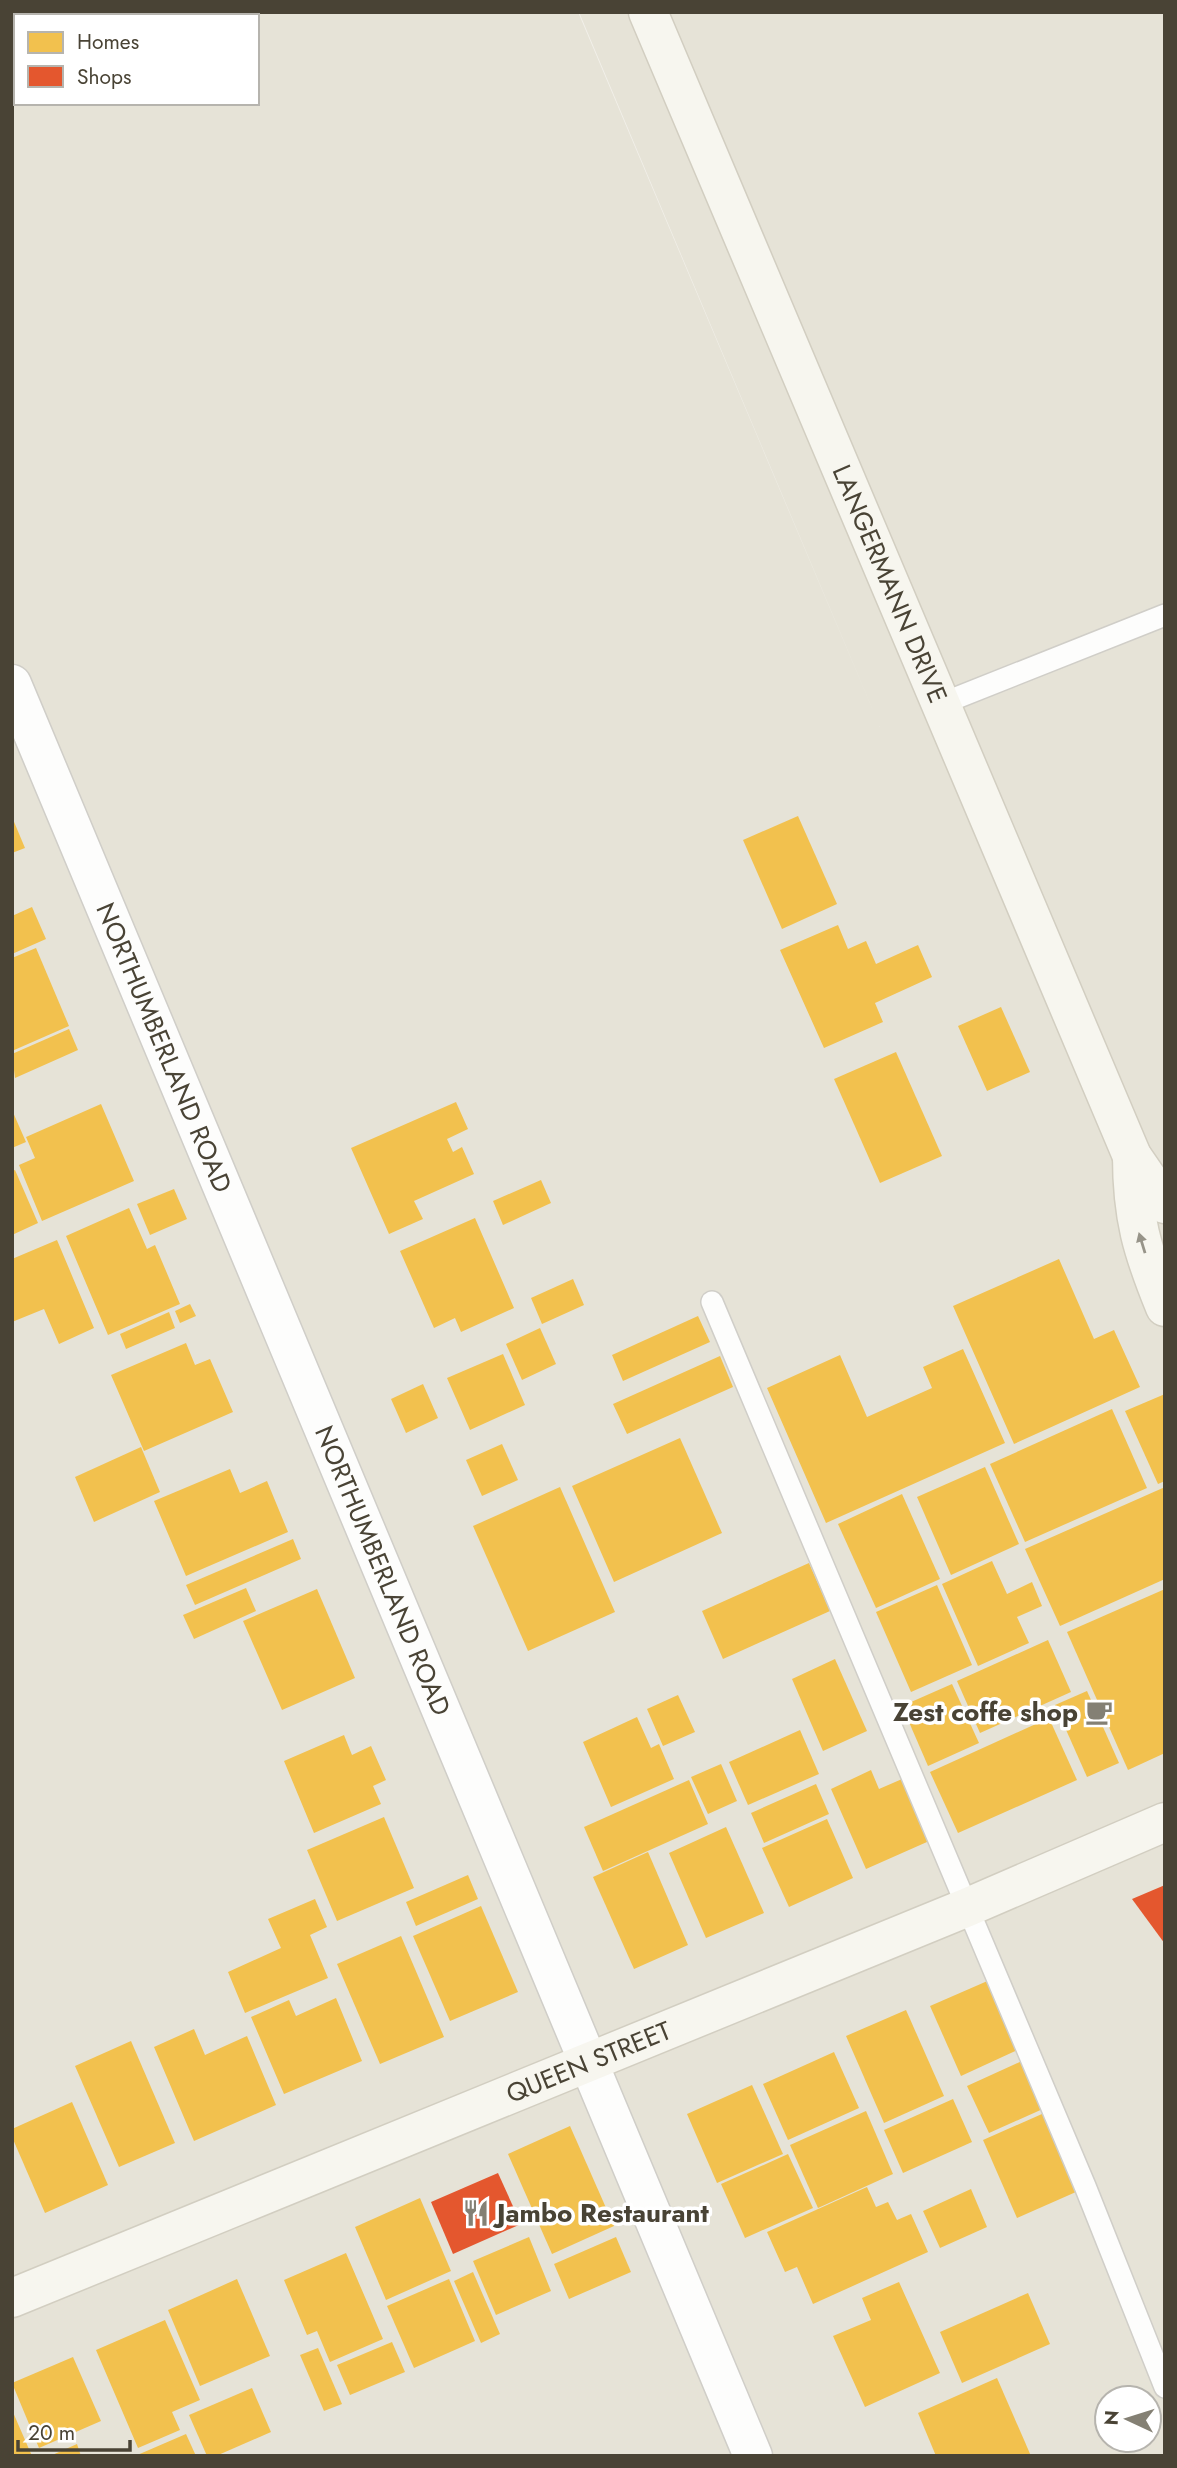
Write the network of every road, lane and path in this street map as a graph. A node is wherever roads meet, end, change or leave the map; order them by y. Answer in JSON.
{"nodes":[{"id":1,"x":648,"y":12,"type":"edge"},
{"id":2,"x":1165,"y":615,"type":"edge"},
{"id":3,"x":12,"y":684,"type":"edge"},
{"id":4,"x":941,"y":704,"type":"junction"},
{"id":5,"x":1132,"y":1156,"type":"junction"},
{"id":6,"x":1165,"y":1204,"type":"edge"},
{"id":7,"x":712,"y":1302,"type":"dead end"},
{"id":8,"x":1165,"y":1307,"type":"edge"},
{"id":9,"x":1165,"y":1822,"type":"edge"},
{"id":10,"x":968,"y":1907,"type":"junction"},
{"id":11,"x":588,"y":2062,"type":"junction"},
{"id":12,"x":12,"y":2298,"type":"edge"},
{"id":13,"x":1165,"y":2388,"type":"edge"},
{"id":14,"x":753,"y":2456,"type":"edge"}],
"edges":[{"from":1,"to":4,"type":"main road","name":"LANGERMANN DRIVE"},
{"from":2,"to":4,"type":"lane"},
{"from":3,"to":11,"type":"street","name":"NORTHUMBERLAND ROAD"},
{"from":4,"to":5,"type":"main road","name":"LANGERMANN DRIVE"},
{"from":5,"to":6,"type":"main road","name":"LANGERMANN DRIVE"},
{"from":8,"to":5,"type":"main road","name":"LANGERMANN DRIVE","one_way":true},
{"from":7,"to":10,"type":"lane"},
{"from":9,"to":10,"type":"main road","name":"QUEEN STREET"},
{"from":10,"to":11,"type":"main road","name":"QUEEN STREET"},
{"from":10,"to":13,"type":"lane"},
{"from":11,"to":12,"type":"main road","name":"QUEEN STREET"},
{"from":11,"to":14,"type":"street","name":"NORTHUMBERLAND ROAD"}]}
